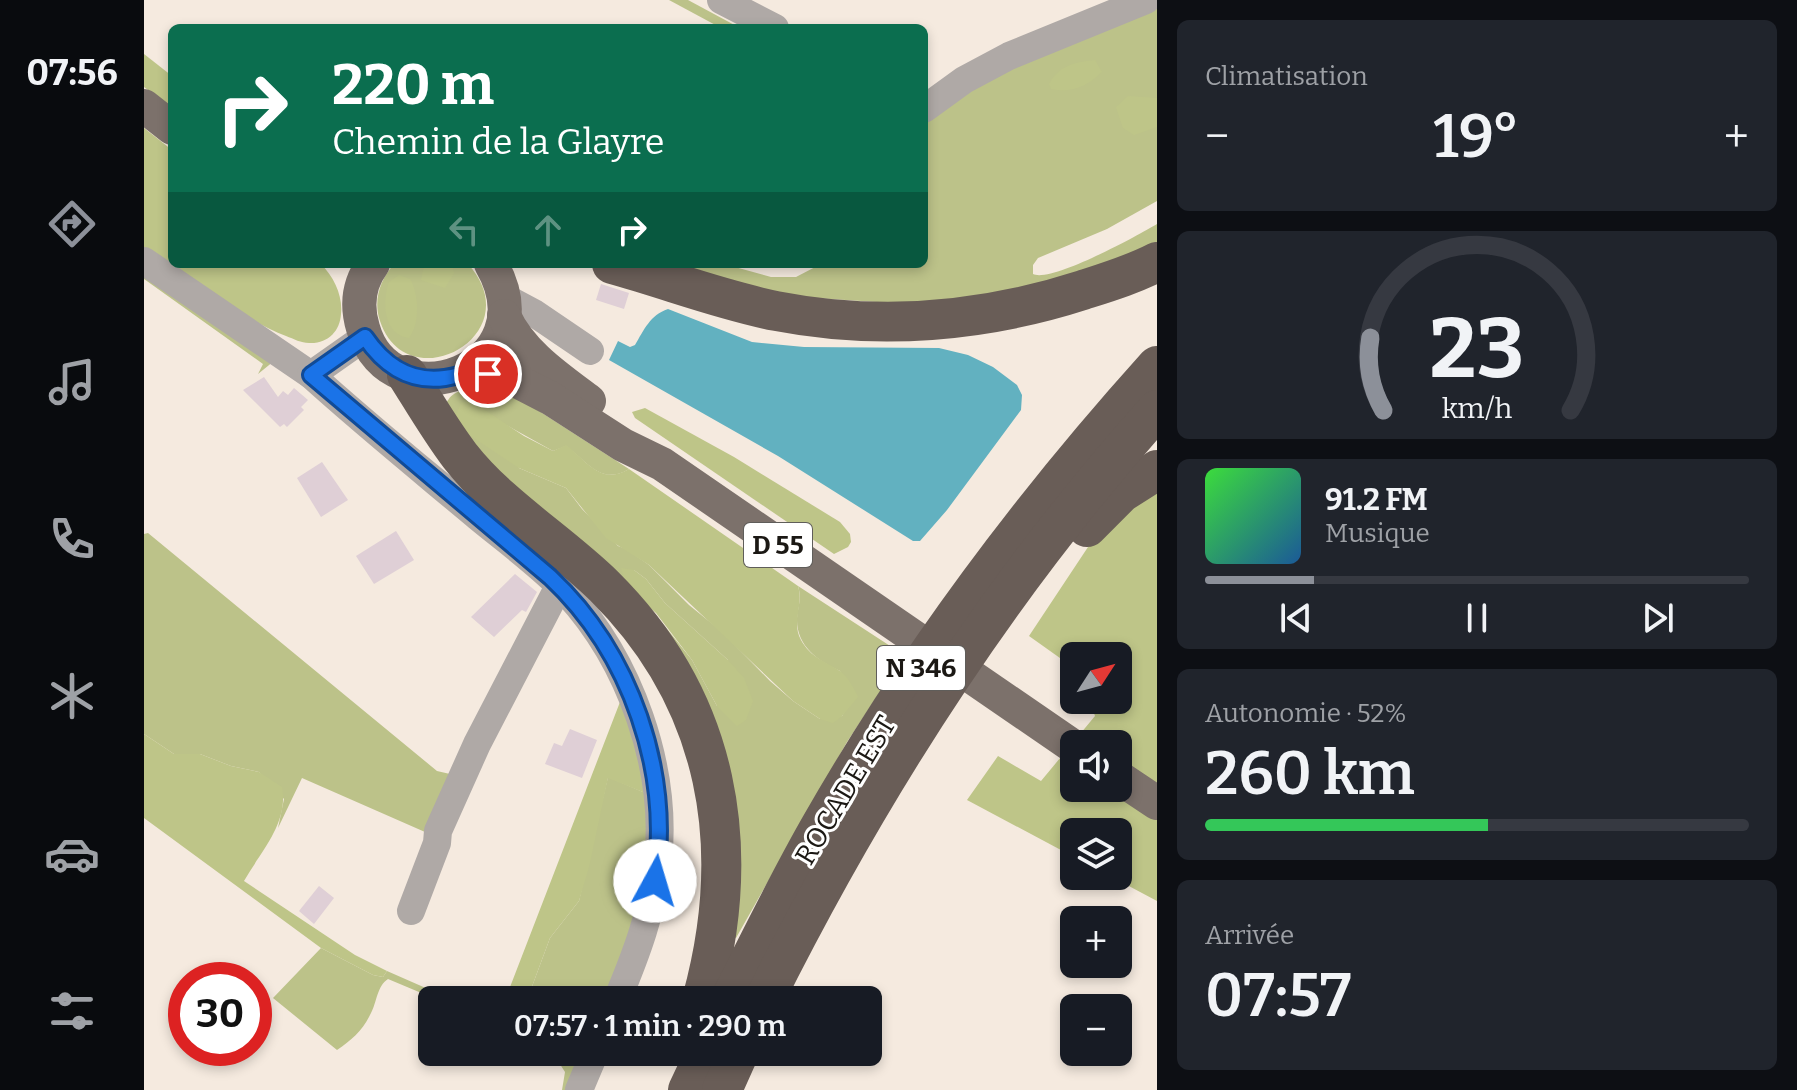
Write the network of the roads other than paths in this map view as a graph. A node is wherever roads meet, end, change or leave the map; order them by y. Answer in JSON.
{"nodes":[{"id":1,"x":721,"y":0,"type":"edge"},
{"id":2,"x":1146,"y":0,"type":"edge"},
{"id":3,"x":767,"y":24,"type":"edge"},
{"id":4,"x":144,"y":106,"type":"edge"},
{"id":5,"x":928,"y":106,"type":"edge"},
{"id":6,"x":168,"y":125,"type":"edge"},
{"id":7,"x":144,"y":261,"type":"edge"},
{"id":8,"x":1157,"y":262,"type":"edge"},
{"id":9,"x":348,"y":268,"type":"edge"},
{"id":10,"x":493,"y":268,"type":"edge"},
{"id":11,"x":624,"y":268,"type":"edge"},
{"id":12,"x":366,"y":278,"type":"edge"},
{"id":13,"x":504,"y":306,"type":"junction"},
{"id":14,"x":365,"y":337,"type":"junction"},
{"id":15,"x":590,"y":351,"type":"dead end"},
{"id":16,"x":1157,"y":366,"type":"edge"},
{"id":17,"x":467,"y":371,"type":"junction"},
{"id":18,"x":311,"y":375,"type":"junction"},
{"id":19,"x":407,"y":375,"type":"junction"},
{"id":20,"x":1157,"y":410,"type":"edge"},
{"id":21,"x":662,"y":464,"type":"junction"},
{"id":22,"x":1157,"y":470,"type":"edge"},
{"id":23,"x":559,"y":586,"type":"junction"},
{"id":24,"x":1010,"y":593,"type":"junction"},
{"id":25,"x":1060,"y":738,"type":"edge"},
{"id":26,"x":1132,"y":786,"type":"edge"},
{"id":27,"x":1157,"y":803,"type":"edge"},
{"id":28,"x":411,"y":911,"type":"dead end"},
{"id":29,"x":623,"y":986,"type":"edge"},
{"id":30,"x":705,"y":986,"type":"edge"},
{"id":31,"x":737,"y":986,"type":"edge"},
{"id":32,"x":771,"y":986,"type":"edge"},
{"id":33,"x":589,"y":1066,"type":"edge"},
{"id":34,"x":678,"y":1066,"type":"edge"},
{"id":35,"x":699,"y":1066,"type":"edge"},
{"id":36,"x":733,"y":1066,"type":"edge"},
{"id":37,"x":579,"y":1090,"type":"edge"},
{"id":38,"x":669,"y":1090,"type":"edge"},
{"id":39,"x":688,"y":1090,"type":"edge"},
{"id":40,"x":722,"y":1090,"type":"edge"}],
"edges":[{"from":1,"to":3,"type":"street"},
{"from":2,"to":5,"type":"street"},
{"from":4,"to":6,"type":"main road"},
{"from":7,"to":18,"type":"street"},
{"from":8,"to":11,"type":"highway"},
{"from":9,"to":12,"type":"main road"},
{"from":10,"to":13,"type":"main road"},
{"from":12,"to":14,"type":"main road"},
{"from":13,"to":15,"type":"street"},
{"from":13,"to":17,"type":"main road"},
{"from":13,"to":21,"type":"main road","number":"D 55"},
{"from":14,"to":18,"type":"street"},
{"from":14,"to":19,"type":"main road"},
{"from":16,"to":31,"type":"highway","name":"ROCADE EST","number":"N 346"},
{"from":17,"to":19,"type":"main road"},
{"from":17,"to":21,"type":"main road","number":"D 55"},
{"from":18,"to":23,"type":"street"},
{"from":19,"to":30,"type":"highway"},
{"from":20,"to":24,"type":"highway","name":"ROCADE EST","number":"N 346"},
{"from":21,"to":25,"type":"main road","number":"D 55"},
{"from":22,"to":24,"type":"highway"},
{"from":23,"to":28,"type":"street"},
{"from":23,"to":29,"type":"street"},
{"from":24,"to":32,"type":"highway","name":"ROCADE EST","number":"N 346"},
{"from":26,"to":27,"type":"main road"},
{"from":33,"to":37,"type":"street"},
{"from":34,"to":38,"type":"highway"},
{"from":35,"to":39,"type":"highway"},
{"from":36,"to":40,"type":"highway"}]}
